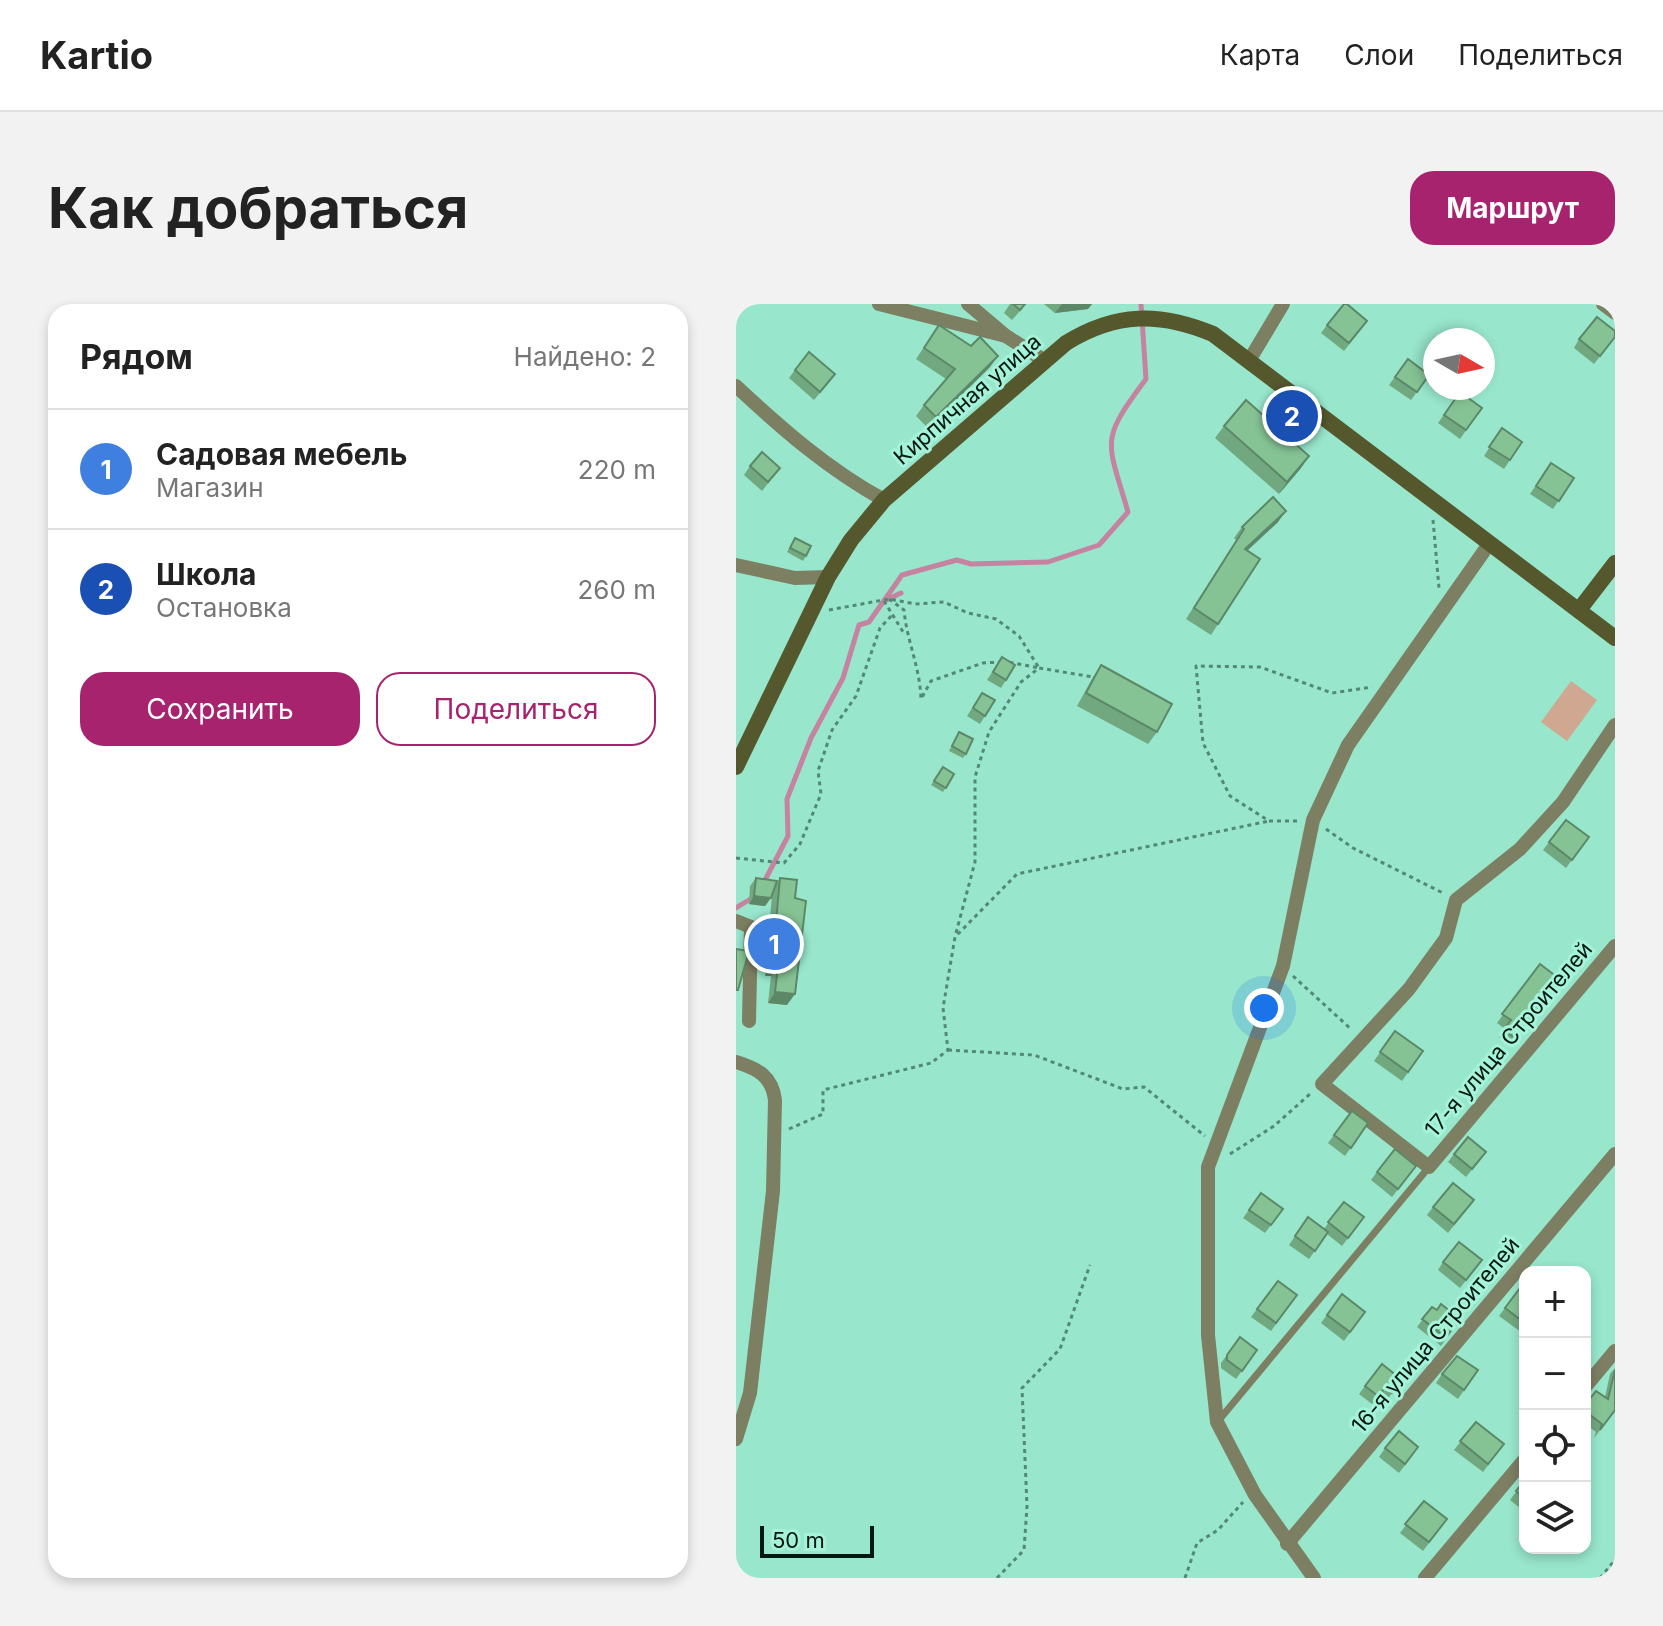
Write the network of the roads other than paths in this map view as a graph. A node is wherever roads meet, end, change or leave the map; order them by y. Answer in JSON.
{"nodes":[{"id":1,"x":879,"y":304,"type":"edge"},
{"id":2,"x":968,"y":304,"type":"edge"},
{"id":3,"x":1283,"y":304,"type":"edge"},
{"id":4,"x":1603,"y":304,"type":"edge"},
{"id":5,"x":1615,"y":313,"type":"edge"},
{"id":6,"x":1006,"y":336,"type":"junction"},
{"id":7,"x":1250,"y":359,"type":"junction"},
{"id":8,"x":1045,"y":361,"type":"junction"},
{"id":9,"x":736,"y":386,"type":"edge"},
{"id":10,"x":884,"y":500,"type":"junction"},
{"id":11,"x":1489,"y":544,"type":"junction"},
{"id":12,"x":1615,"y":563,"type":"edge"},
{"id":13,"x":736,"y":565,"type":"edge"},
{"id":14,"x":828,"y":577,"type":"junction"},
{"id":15,"x":1579,"y":610,"type":"junction"},
{"id":16,"x":1615,"y":638,"type":"edge"},
{"id":17,"x":1615,"y":725,"type":"edge"},
{"id":18,"x":736,"y":767,"type":"edge"},
{"id":19,"x":736,"y":921,"type":"edge"},
{"id":20,"x":1615,"y":946,"type":"edge"},
{"id":21,"x":749,"y":1021,"type":"dead end"},
{"id":22,"x":736,"y":1062,"type":"edge"},
{"id":23,"x":1615,"y":1154,"type":"edge"},
{"id":24,"x":1429,"y":1167,"type":"junction"},
{"id":25,"x":1615,"y":1351,"type":"edge"},
{"id":26,"x":1591,"y":1380,"type":"edge"},
{"id":27,"x":1217,"y":1422,"type":"junction"},
{"id":28,"x":736,"y":1439,"type":"edge"},
{"id":29,"x":1519,"y":1466,"type":"edge"},
{"id":30,"x":1287,"y":1544,"type":"junction"},
{"id":31,"x":1314,"y":1578,"type":"edge"},
{"id":32,"x":1425,"y":1578,"type":"edge"}],
"edges":[{"from":1,"to":6,"type":"street"},
{"from":2,"to":6,"type":"street"},
{"from":3,"to":7,"type":"street"},
{"from":4,"to":5,"type":"street"},
{"from":6,"to":8,"type":"street"},
{"from":7,"to":8,"type":"main road","name":"Кирпичная улица"},
{"from":7,"to":11,"type":"main road","name":"Кирпичная улица"},
{"from":8,"to":10,"type":"main road","name":"Кирпичная улица"},
{"from":9,"to":10,"type":"street"},
{"from":10,"to":14,"type":"main road","name":"Кирпичная улица"},
{"from":11,"to":15,"type":"main road","name":"Кирпичная улица"},
{"from":11,"to":27,"type":"street"},
{"from":12,"to":15,"type":"main road"},
{"from":13,"to":14,"type":"street"},
{"from":14,"to":18,"type":"main road","name":"Кирпичная улица"},
{"from":15,"to":16,"type":"main road","name":"Кирпичная улица"},
{"from":17,"to":24,"type":"street","name":"17-я улица Строителей"},
{"from":19,"to":21,"type":"street"},
{"from":20,"to":24,"type":"street","name":"17-я улица Строителей"},
{"from":22,"to":28,"type":"street"},
{"from":23,"to":30,"type":"street","name":"16-я улица Строителей"},
{"from":24,"to":27,"type":"lane"},
{"from":25,"to":26,"type":"street"},
{"from":27,"to":30,"type":"street"},
{"from":29,"to":32,"type":"street"},
{"from":30,"to":31,"type":"street"}]}
